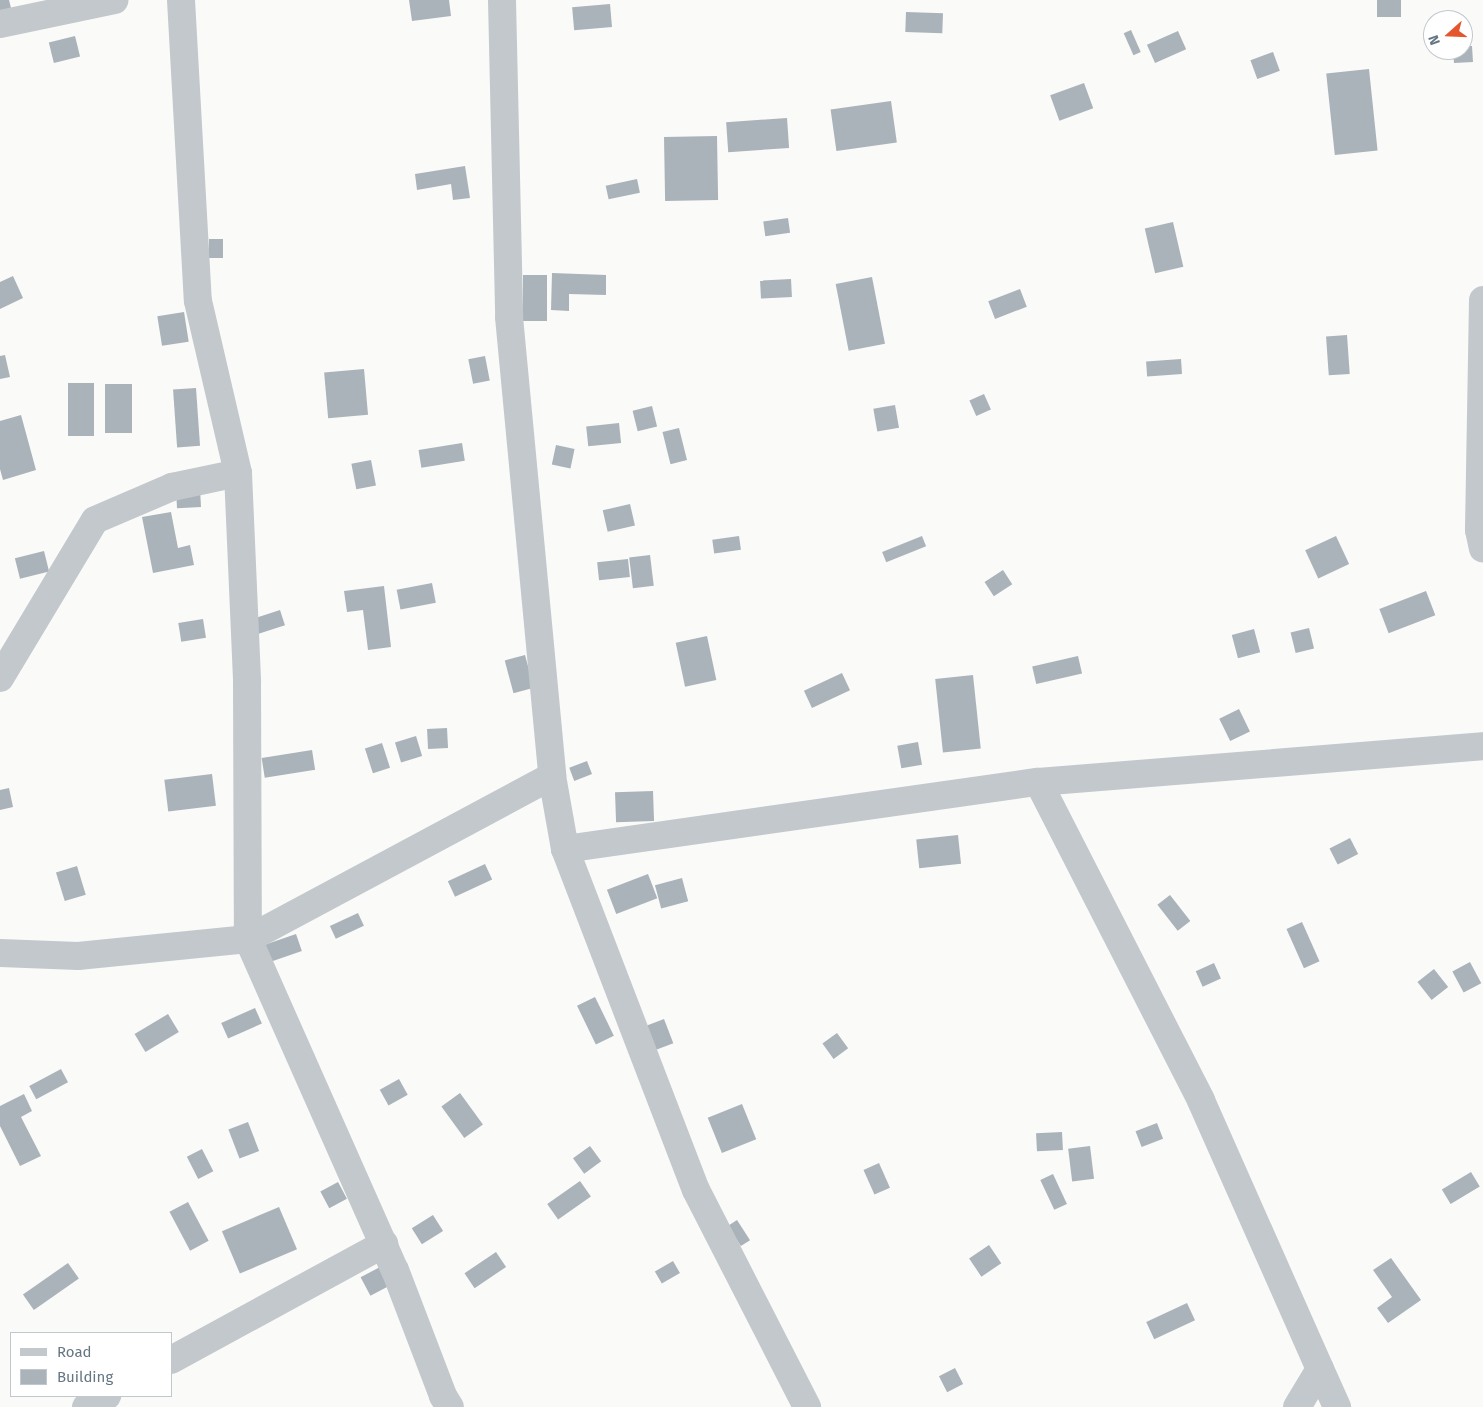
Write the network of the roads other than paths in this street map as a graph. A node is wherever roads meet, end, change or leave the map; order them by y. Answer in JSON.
{"nodes":[{"id":1,"x":115,"y":0,"type":"edge"},
{"id":2,"x":181,"y":0,"type":"edge"},
{"id":3,"x":502,"y":0,"type":"edge"},
{"id":4,"x":0,"y":24,"type":"edge"},
{"id":5,"x":1483,"y":300,"type":"edge"},
{"id":6,"x":238,"y":473,"type":"junction"},
{"id":7,"x":1483,"y":549,"type":"edge"},
{"id":8,"x":0,"y":678,"type":"edge"},
{"id":9,"x":1483,"y":746,"type":"edge"},
{"id":10,"x":552,"y":776,"type":"junction"},
{"id":11,"x":1038,"y":782,"type":"junction"},
{"id":12,"x":565,"y":849,"type":"junction"},
{"id":13,"x":248,"y":939,"type":"junction"},
{"id":14,"x":0,"y":953,"type":"edge"},
{"id":15,"x":384,"y":1244,"type":"junction"},
{"id":16,"x":172,"y":1359,"type":"edge"},
{"id":17,"x":1320,"y":1370,"type":"junction"},
{"id":18,"x":105,"y":1397,"type":"edge"},
{"id":19,"x":86,"y":1407,"type":"edge"},
{"id":20,"x":450,"y":1407,"type":"edge"},
{"id":21,"x":807,"y":1407,"type":"edge"},
{"id":22,"x":1297,"y":1407,"type":"edge"},
{"id":23,"x":1337,"y":1407,"type":"edge"}],
"edges":[{"from":1,"to":4,"type":"street"},
{"from":2,"to":6,"type":"street"},
{"from":3,"to":10,"type":"street"},
{"from":5,"to":7,"type":"street"},
{"from":6,"to":8,"type":"street"},
{"from":6,"to":13,"type":"street"},
{"from":9,"to":11,"type":"street"},
{"from":10,"to":12,"type":"street"},
{"from":10,"to":13,"type":"street"},
{"from":11,"to":12,"type":"street"},
{"from":11,"to":17,"type":"street"},
{"from":12,"to":21,"type":"street"},
{"from":13,"to":14,"type":"street"},
{"from":13,"to":15,"type":"street"},
{"from":15,"to":16,"type":"street"},
{"from":15,"to":20,"type":"street"},
{"from":17,"to":22,"type":"street"},
{"from":17,"to":23,"type":"street"},
{"from":18,"to":19,"type":"street"}]}
